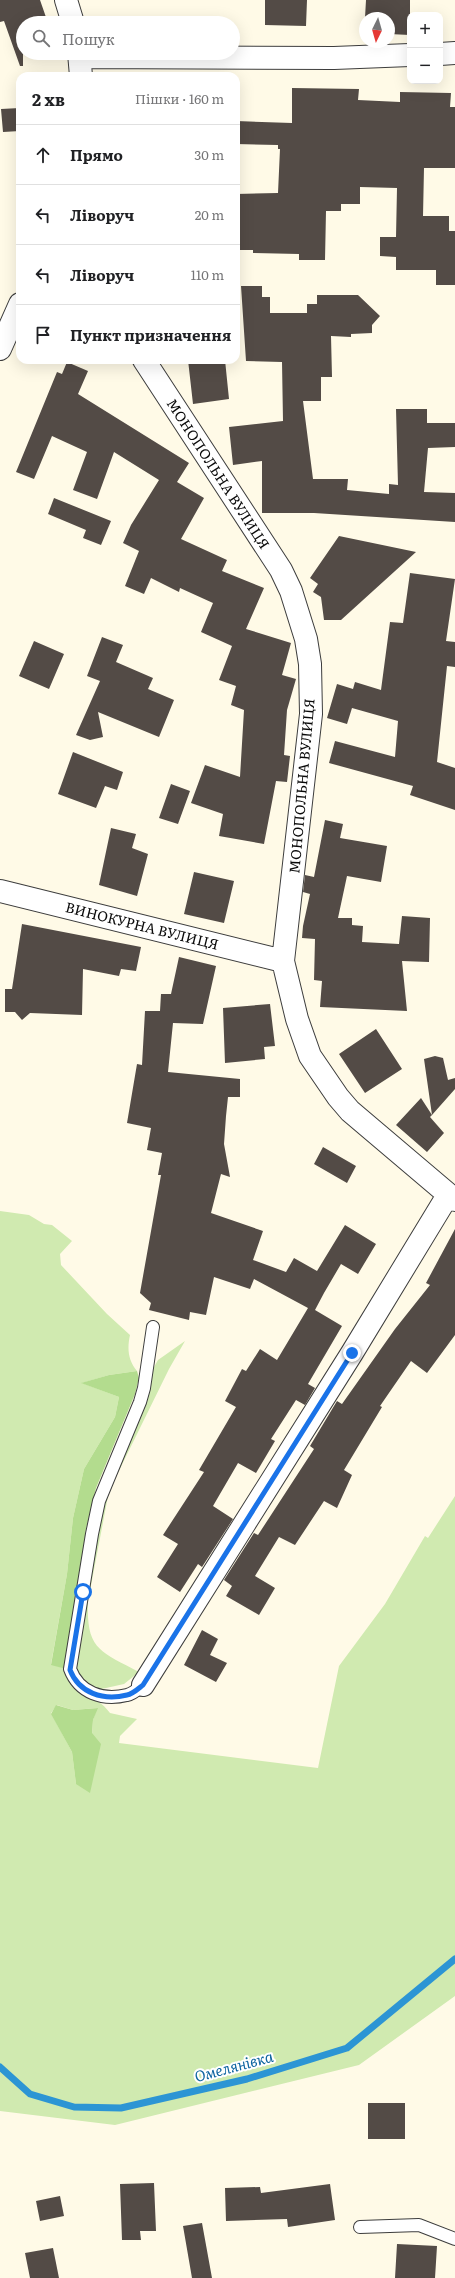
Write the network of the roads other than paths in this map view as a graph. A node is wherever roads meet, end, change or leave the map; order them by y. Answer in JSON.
{"nodes":[{"id":1,"x":66,"y":0,"type":"edge"},
{"id":2,"x":71,"y":16,"type":"edge"},
{"id":3,"x":455,"y":53,"type":"edge"},
{"id":4,"x":443,"y":54,"type":"edge"},
{"id":5,"x":407,"y":55,"type":"edge"},
{"id":6,"x":240,"y":59,"type":"edge"},
{"id":7,"x":207,"y":60,"type":"edge"},
{"id":8,"x":80,"y":62,"type":"edge"},
{"id":9,"x":16,"y":313,"type":"edge"},
{"id":10,"x":0,"y":349,"type":"edge"},
{"id":11,"x":147,"y":364,"type":"edge"},
{"id":12,"x":0,"y":891,"type":"edge"},
{"id":13,"x":283,"y":961,"type":"junction"},
{"id":14,"x":452,"y":1198,"type":"edge"},
{"id":15,"x":153,"y":1327,"type":"dead end"},
{"id":16,"x":143,"y":1685,"type":"joint"},
{"id":17,"x":360,"y":2227,"type":"dead end"},
{"id":18,"x":455,"y":2239,"type":"edge"}],
"edges":[{"from":1,"to":2,"type":"street"},
{"from":3,"to":4,"type":"street"},
{"from":5,"to":6,"type":"street"},
{"from":7,"to":8,"type":"street"},
{"from":9,"to":10,"type":"street"},
{"from":11,"to":13,"type":"street","name":"МОНОПОЛЬНА ВУЛИЦЯ"},
{"from":12,"to":13,"type":"street","name":"ВИНОКУРНА ВУЛИЦЯ"},
{"from":13,"to":14,"type":"street","name":"МОНОПОЛЬНА ВУЛИЦЯ"},
{"from":14,"to":16,"type":"street","name":"МОНОПОЛЬНА ВУЛИЦЯ"},
{"from":15,"to":16,"type":"lane"},
{"from":17,"to":18,"type":"lane"}]}
